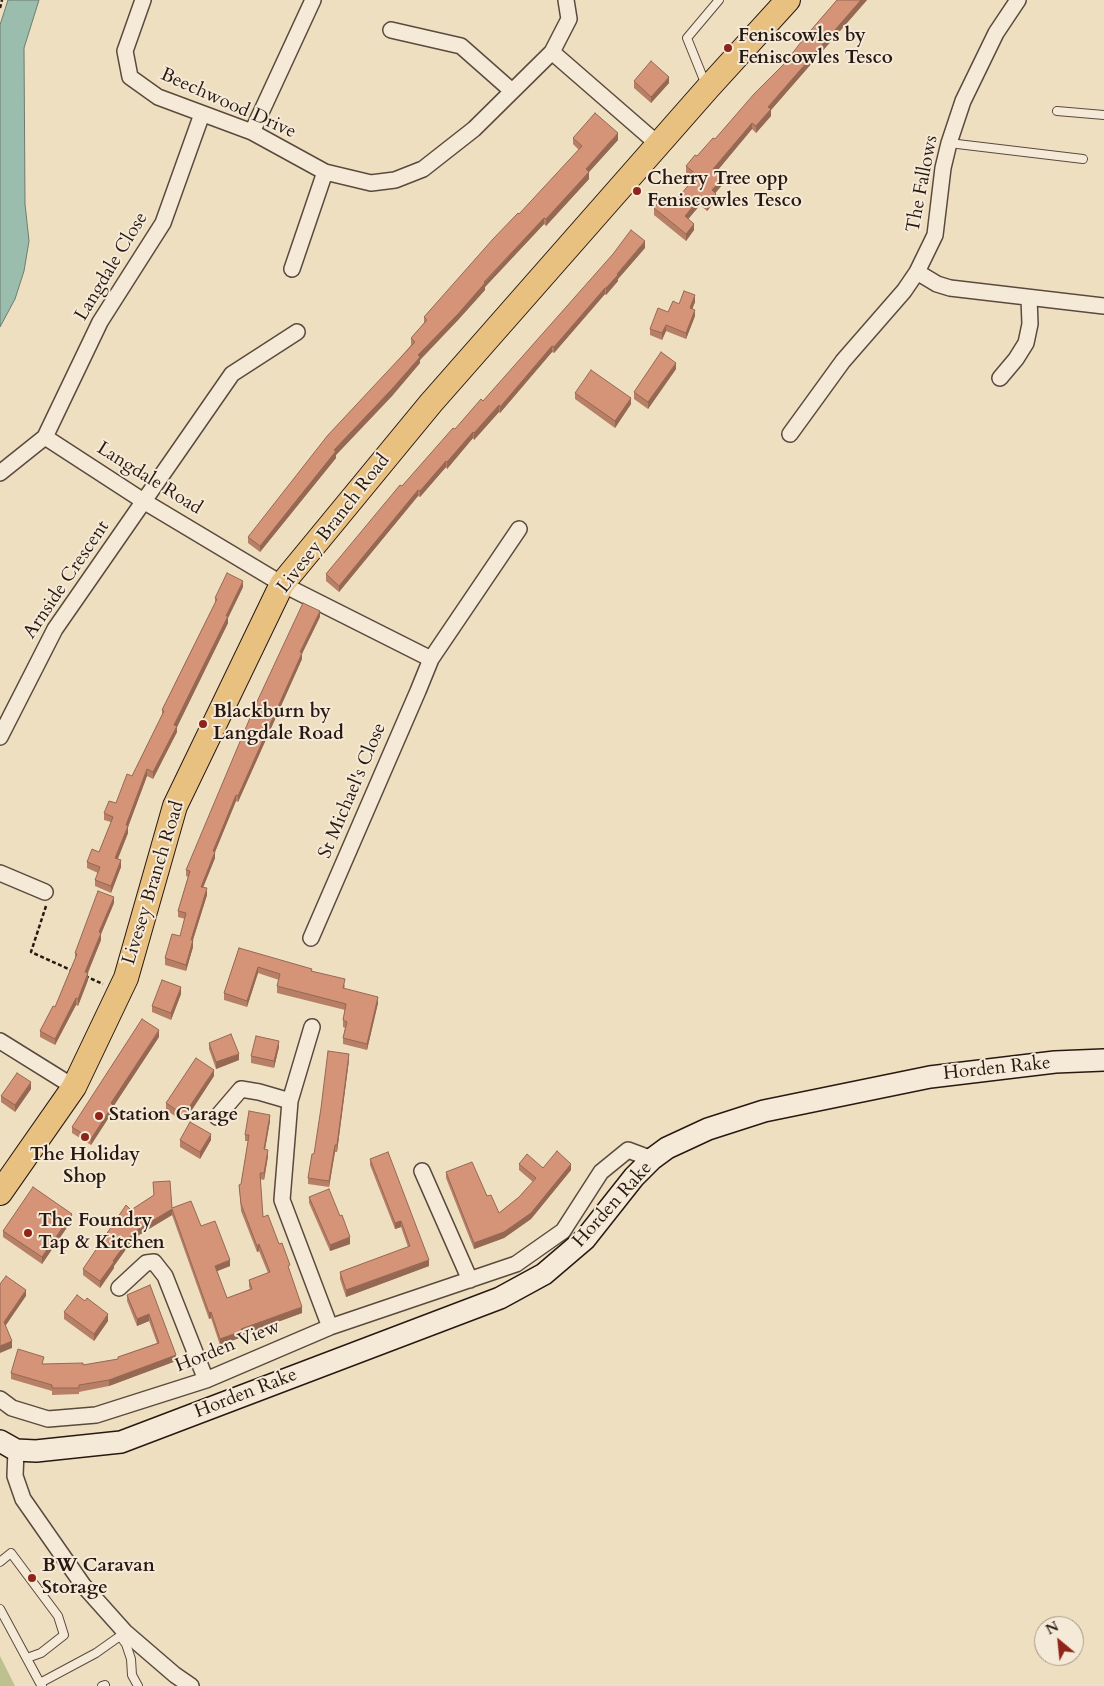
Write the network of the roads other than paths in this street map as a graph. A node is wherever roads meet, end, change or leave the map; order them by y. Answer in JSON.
{"nodes":[{"id":1,"x":144,"y":0,"type":"edge"},
{"id":2,"x":313,"y":0,"type":"edge"},
{"id":3,"x":566,"y":0,"type":"edge"},
{"id":4,"x":719,"y":0,"type":"edge"},
{"id":5,"x":788,"y":0,"type":"edge"},
{"id":6,"x":1018,"y":0,"type":"edge"},
{"id":7,"x":391,"y":30,"type":"dead end"},
{"id":8,"x":552,"y":52,"type":"junction"},
{"id":9,"x":707,"y":88,"type":"junction"},
{"id":10,"x":512,"y":91,"type":"junction"},
{"id":11,"x":1057,"y":111,"type":"dead end"},
{"id":12,"x":202,"y":114,"type":"junction"},
{"id":13,"x":1104,"y":115,"type":"edge"},
{"id":14,"x":252,"y":132,"type":"junction"},
{"id":15,"x":949,"y":143,"type":"junction"},
{"id":16,"x":659,"y":145,"type":"junction"},
{"id":17,"x":1083,"y":159,"type":"dead end"},
{"id":18,"x":325,"y":172,"type":"junction"},
{"id":19,"x":292,"y":270,"type":"dead end"},
{"id":20,"x":917,"y":272,"type":"junction"},
{"id":21,"x":1029,"y":298,"type":"junction"},
{"id":22,"x":1104,"y":306,"type":"edge"},
{"id":23,"x":297,"y":332,"type":"dead end"},
{"id":24,"x":1000,"y":378,"type":"dead end"},
{"id":25,"x":790,"y":434,"type":"dead end"},
{"id":26,"x":45,"y":437,"type":"junction"},
{"id":27,"x":0,"y":473,"type":"edge"},
{"id":28,"x":145,"y":502,"type":"junction"},
{"id":29,"x":519,"y":529,"type":"dead end"},
{"id":30,"x":282,"y":584,"type":"junction"},
{"id":31,"x":430,"y":659,"type":"junction"},
{"id":32,"x":0,"y":737,"type":"edge"},
{"id":33,"x":0,"y":873,"type":"edge"},
{"id":34,"x":45,"y":892,"type":"road end"},
{"id":35,"x":311,"y":938,"type":"dead end"},
{"id":36,"x":312,"y":1026,"type":"dead end"},
{"id":37,"x":0,"y":1041,"type":"edge"},
{"id":38,"x":1104,"y":1060,"type":"edge"},
{"id":39,"x":74,"y":1086,"type":"junction"},
{"id":40,"x":290,"y":1101,"type":"junction"},
{"id":41,"x":217,"y":1117,"type":"dead end"},
{"id":42,"x":652,"y":1159,"type":"junction"},
{"id":43,"x":422,"y":1171,"type":"dead end"},
{"id":44,"x":0,"y":1193,"type":"edge"},
{"id":45,"x":470,"y":1280,"type":"junction"},
{"id":46,"x":119,"y":1288,"type":"dead end"},
{"id":47,"x":330,"y":1327,"type":"junction"},
{"id":48,"x":206,"y":1380,"type":"junction"},
{"id":49,"x":0,"y":1399,"type":"edge"},
{"id":50,"x":8,"y":1445,"type":"edge"},
{"id":51,"x":0,"y":1562,"type":"edge"},
{"id":52,"x":0,"y":1610,"type":"edge"},
{"id":53,"x":122,"y":1634,"type":"junction"},
{"id":54,"x":27,"y":1658,"type":"junction"},
{"id":55,"x":41,"y":1684,"type":"edge"},
{"id":56,"x":138,"y":1686,"type":"edge"},
{"id":57,"x":191,"y":1686,"type":"edge"}],
"edges":[{"from":1,"to":12,"type":"street","name":"Beechwood Drive"},
{"from":2,"to":14,"type":"street"},
{"from":3,"to":8,"type":"street","name":"Beechwood Drive"},
{"from":4,"to":9,"type":"lane"},
{"from":5,"to":9,"type":"main road","name":"Livesey Branch Road"},
{"from":6,"to":15,"type":"street","name":"The Fallows"},
{"from":7,"to":10,"type":"street"},
{"from":8,"to":10,"type":"street","name":"Beechwood Drive"},
{"from":8,"to":16,"type":"street"},
{"from":9,"to":16,"type":"main road","name":"Livesey Branch Road"},
{"from":10,"to":18,"type":"street","name":"Beechwood Drive"},
{"from":11,"to":13,"type":"lane"},
{"from":12,"to":14,"type":"street","name":"Beechwood Drive"},
{"from":12,"to":26,"type":"street","name":"Langdale Close"},
{"from":14,"to":18,"type":"street","name":"Beechwood Drive"},
{"from":15,"to":17,"type":"lane"},
{"from":15,"to":20,"type":"street","name":"The Fallows"},
{"from":16,"to":30,"type":"main road","name":"Livesey Branch Road"},
{"from":18,"to":19,"type":"street"},
{"from":20,"to":21,"type":"street"},
{"from":20,"to":25,"type":"street","name":"The Fallows"},
{"from":21,"to":22,"type":"street"},
{"from":21,"to":24,"type":"street"},
{"from":23,"to":28,"type":"street","name":"Arnside Crescent"},
{"from":26,"to":27,"type":"street"},
{"from":26,"to":28,"type":"street","name":"Langdale Road"},
{"from":28,"to":30,"type":"street","name":"Langdale Road"},
{"from":28,"to":32,"type":"street","name":"Arnside Crescent"},
{"from":29,"to":31,"type":"street","name":"St Michael's Close"},
{"from":30,"to":31,"type":"street"},
{"from":30,"to":39,"type":"main road","name":"Livesey Branch Road"},
{"from":31,"to":35,"type":"street","name":"St Michael's Close"},
{"from":33,"to":34,"type":"street"},
{"from":36,"to":40,"type":"street"},
{"from":37,"to":39,"type":"street"},
{"from":38,"to":42,"type":"street","name":"Horden Rake"},
{"from":39,"to":44,"type":"main road","name":"Livesey Branch Road"},
{"from":40,"to":41,"type":"street"},
{"from":40,"to":47,"type":"street"},
{"from":42,"to":45,"type":"street","name":"Horden View"},
{"from":42,"to":50,"type":"street","name":"Horden Rake"},
{"from":43,"to":45,"type":"street"},
{"from":45,"to":47,"type":"street","name":"Horden View"},
{"from":46,"to":48,"type":"street"},
{"from":47,"to":48,"type":"street","name":"Horden View"},
{"from":48,"to":49,"type":"street","name":"Horden View"},
{"from":50,"to":53,"type":"street"},
{"from":51,"to":54,"type":"lane"},
{"from":52,"to":54,"type":"lane"},
{"from":53,"to":55,"type":"lane"},
{"from":53,"to":56,"type":"lane"},
{"from":53,"to":57,"type":"street"},
{"from":54,"to":55,"type":"lane"}]}
